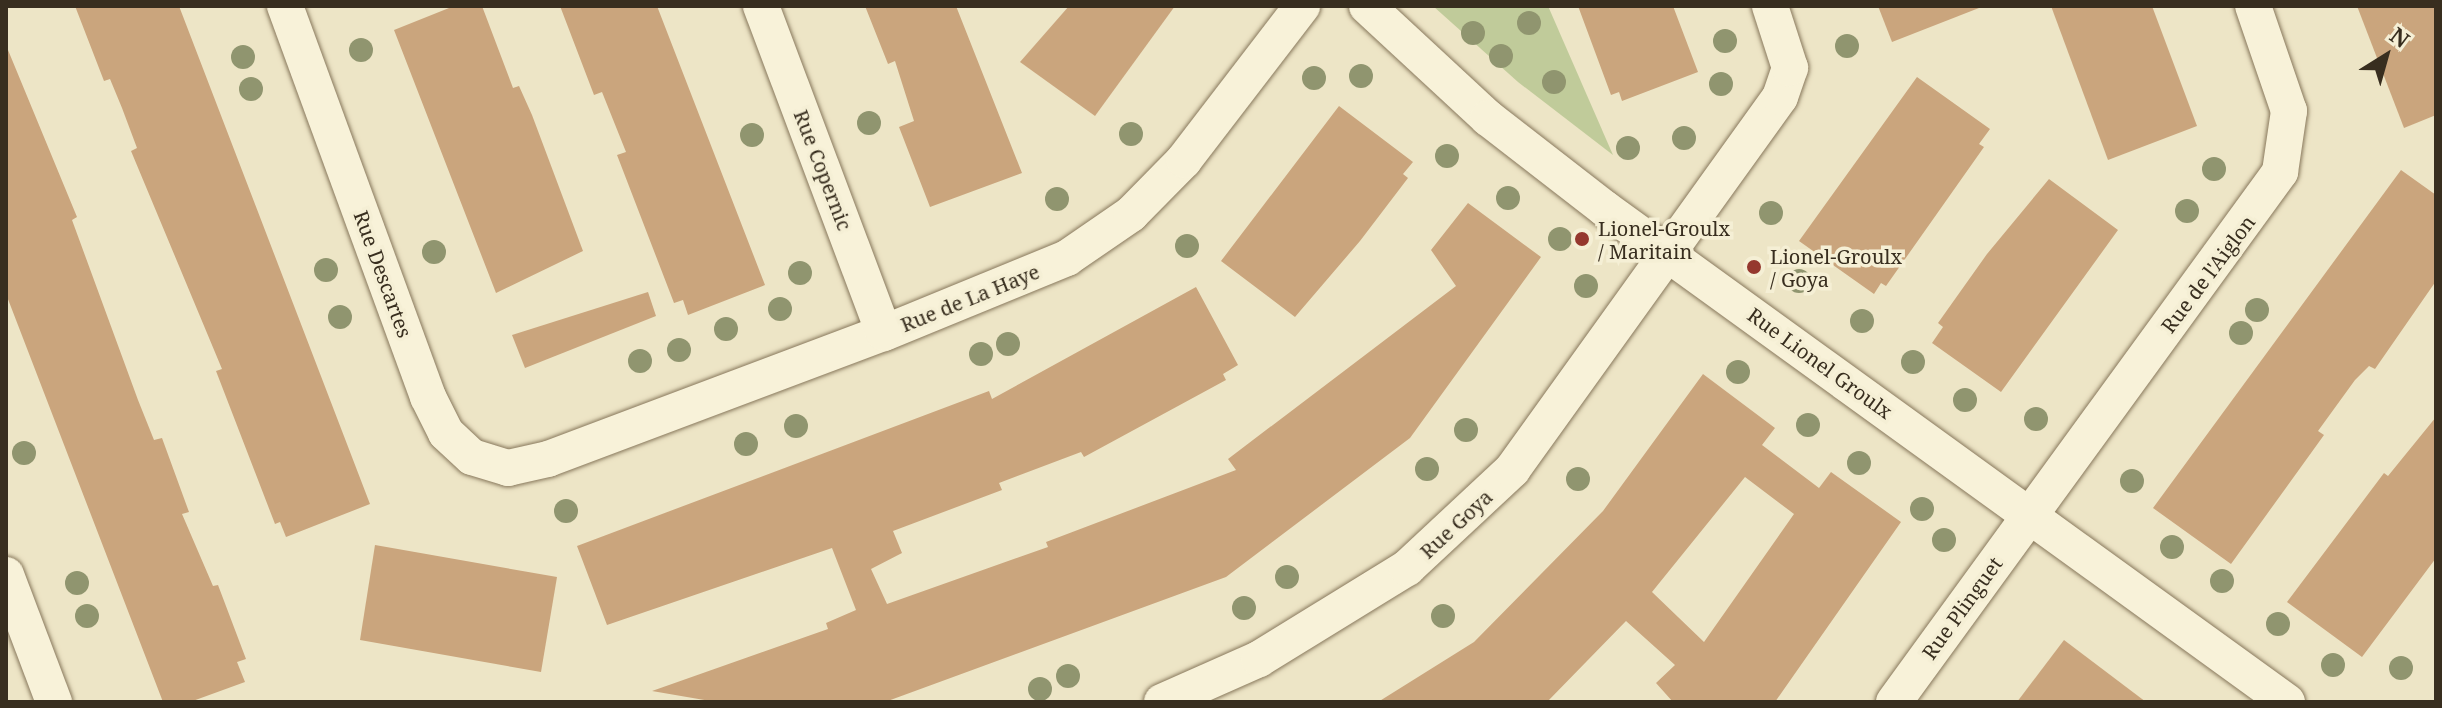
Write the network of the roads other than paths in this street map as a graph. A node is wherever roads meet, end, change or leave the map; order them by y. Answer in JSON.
{"nodes":[{"id":1,"x":285,"y":6,"type":"edge"},
{"id":2,"x":761,"y":6,"type":"edge"},
{"id":3,"x":1302,"y":6,"type":"edge"},
{"id":4,"x":1367,"y":6,"type":"edge"},
{"id":5,"x":1770,"y":6,"type":"edge"},
{"id":6,"x":2253,"y":6,"type":"edge"},
{"id":7,"x":1666,"y":252,"type":"junction"},
{"id":8,"x":884,"y":333,"type":"junction"},
{"id":9,"x":548,"y":459,"type":"joint"},
{"id":10,"x":2030,"y":515,"type":"junction"},
{"id":11,"x":6,"y":575,"type":"edge"},
{"id":12,"x":54,"y":702,"type":"edge"},
{"id":13,"x":1162,"y":702,"type":"edge"},
{"id":14,"x":1894,"y":702,"type":"edge"},
{"id":15,"x":2287,"y":702,"type":"edge"}],
"edges":[{"from":1,"to":9,"type":"street","name":"Rue Descartes"},
{"from":2,"to":8,"type":"street","name":"Rue Copernic"},
{"from":3,"to":8,"type":"street","name":"Rue de La Haye"},
{"from":4,"to":7,"type":"street","name":"Rue Lionel Groulx"},
{"from":5,"to":7,"type":"street","name":"Rue Goya"},
{"from":6,"to":10,"type":"street","name":"Rue de l'Aiglon"},
{"from":7,"to":10,"type":"street","name":"Rue Lionel Groulx"},
{"from":7,"to":13,"type":"street","name":"Rue Goya"},
{"from":8,"to":9,"type":"street","name":"Rue de La Haye"},
{"from":10,"to":14,"type":"street","name":"Rue Plinguet"},
{"from":10,"to":15,"type":"street","name":"Rue Lionel Groulx"},
{"from":11,"to":12,"type":"street"}]}
